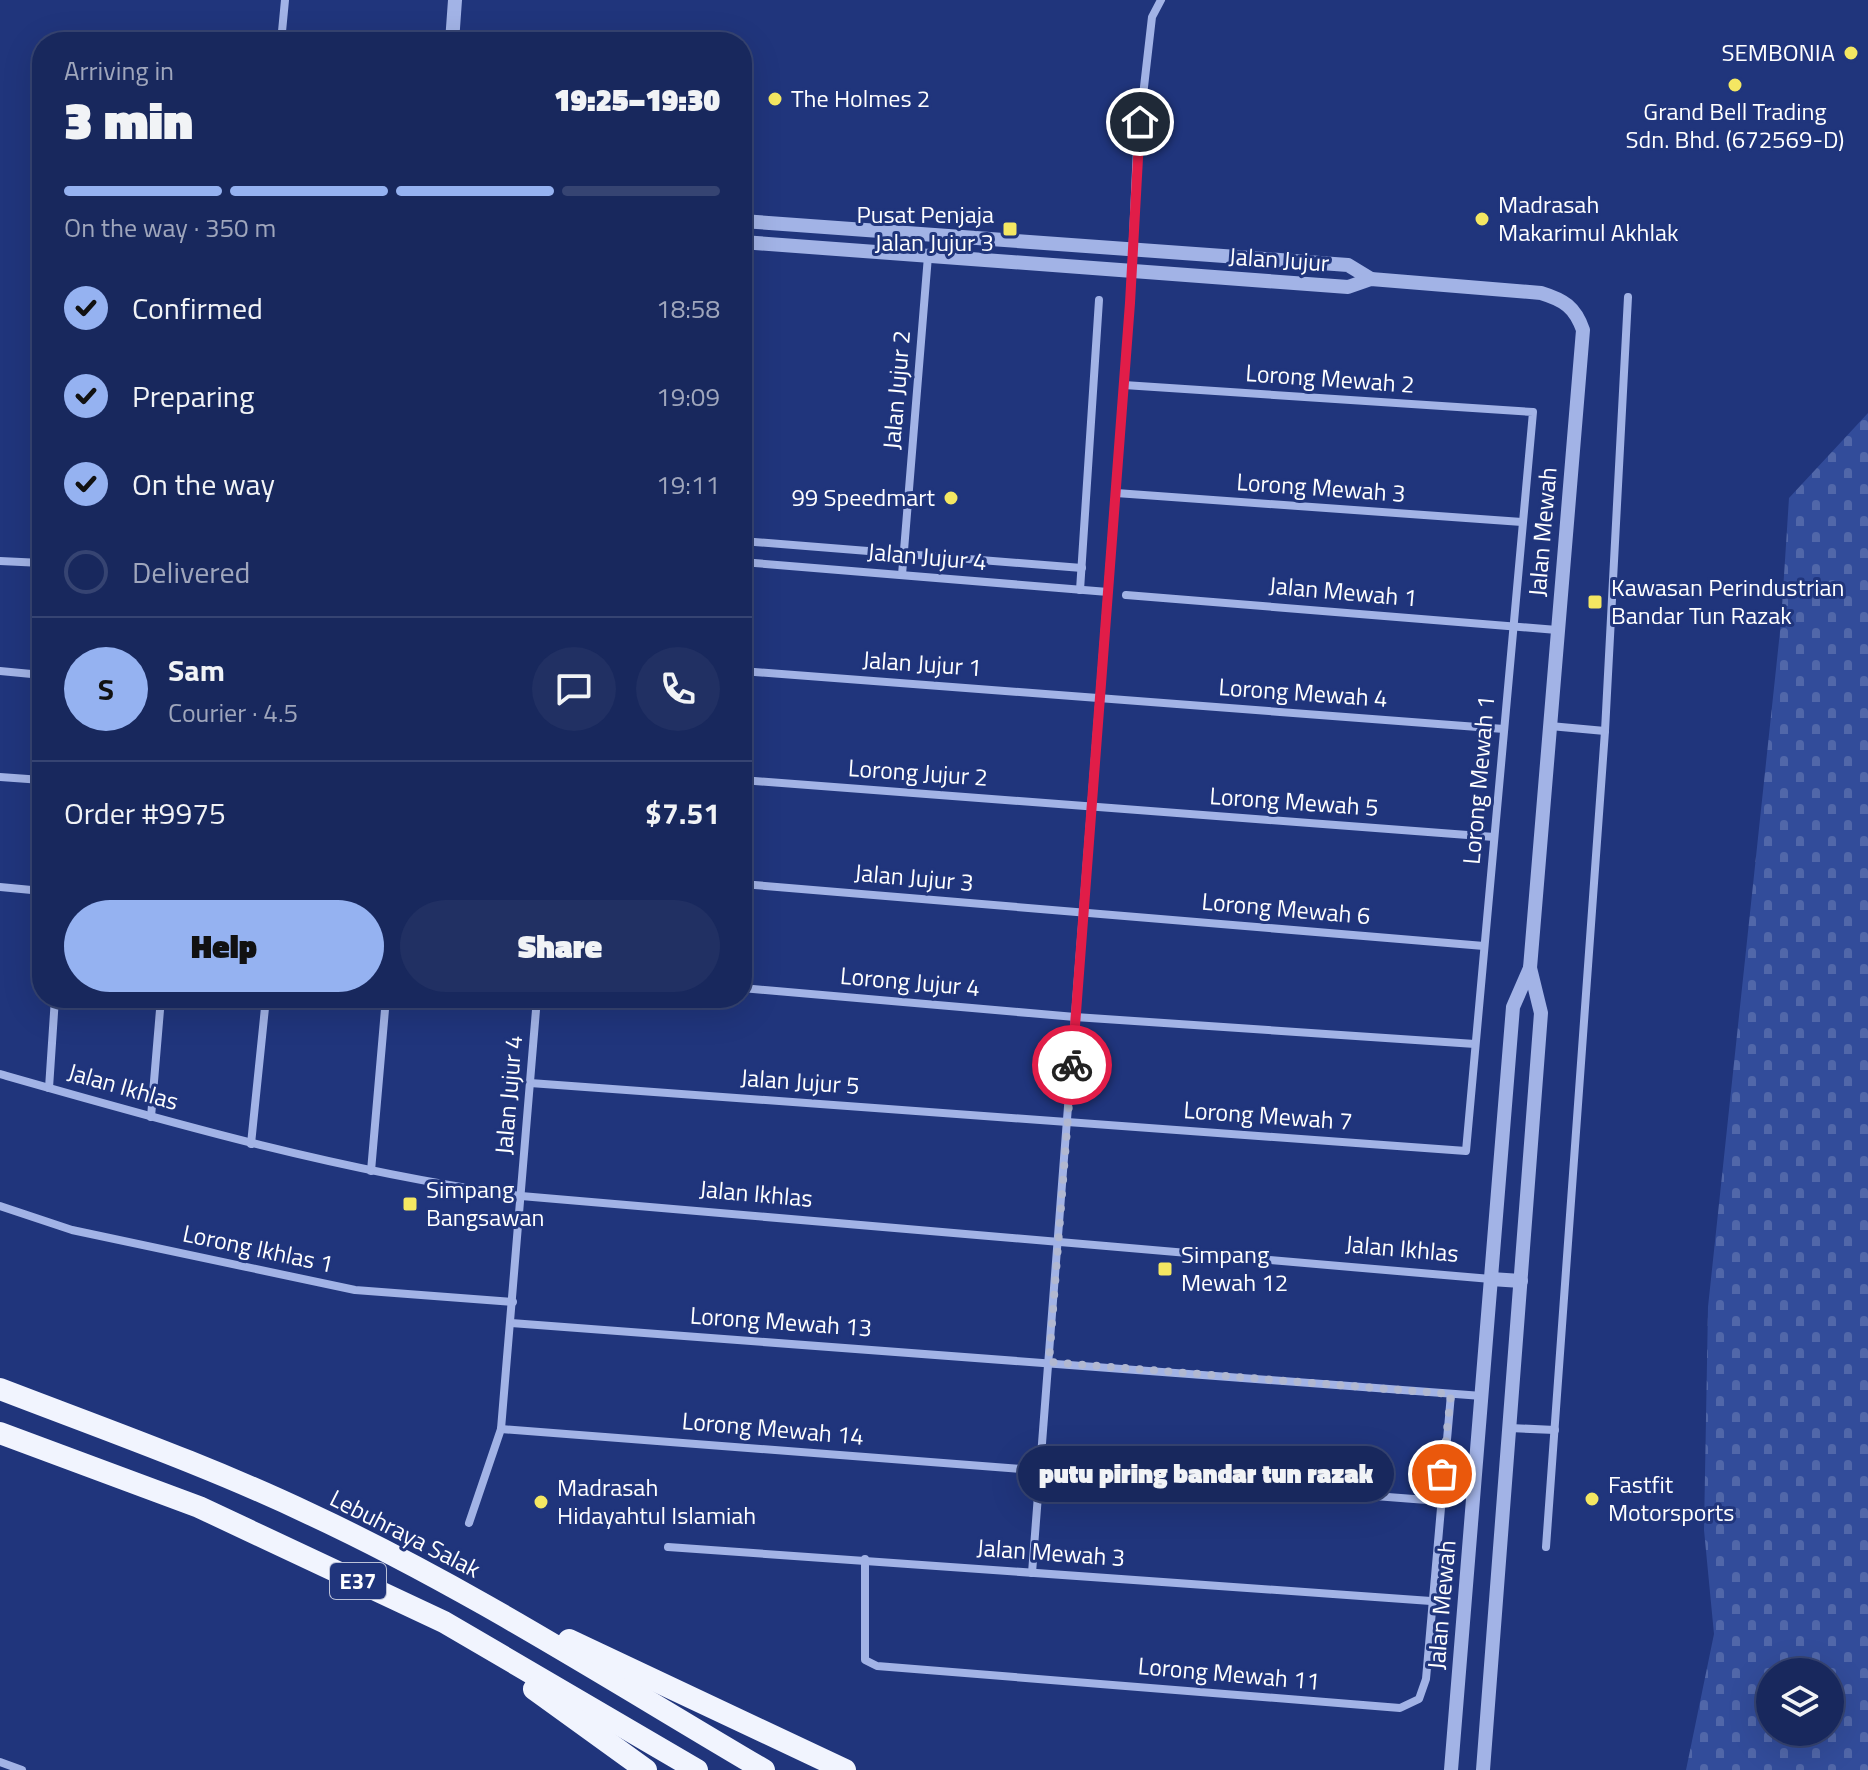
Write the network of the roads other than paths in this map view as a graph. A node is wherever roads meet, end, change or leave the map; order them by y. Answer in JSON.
{"nodes":[{"id":1,"x":285,"y":0,"type":"edge"},
{"id":2,"x":455,"y":0,"type":"edge"},
{"id":3,"x":1161,"y":0,"type":"edge"},
{"id":4,"x":282,"y":32,"type":"edge"},
{"id":5,"x":453,"y":32,"type":"edge"},
{"id":6,"x":752,"y":222,"type":"edge"},
{"id":7,"x":752,"y":243,"type":"edge"},
{"id":8,"x":1133,"y":251,"type":"junction"},
{"id":9,"x":928,"y":256,"type":"junction"},
{"id":10,"x":1132,"y":272,"type":"junction"},
{"id":11,"x":1371,"y":279,"type":"junction"},
{"id":12,"x":1628,"y":297,"type":"dead end"},
{"id":13,"x":1099,"y":300,"type":"dead end"},
{"id":14,"x":1124,"y":385,"type":"junction"},
{"id":15,"x":1533,"y":412,"type":"joint"},
{"id":16,"x":1116,"y":493,"type":"junction"},
{"id":17,"x":1522,"y":522,"type":"junction"},
{"id":18,"x":752,"y":542,"type":"edge"},
{"id":19,"x":904,"y":553,"type":"junction"},
{"id":20,"x":0,"y":561,"type":"edge"},
{"id":21,"x":32,"y":563,"type":"edge"},
{"id":22,"x":752,"y":563,"type":"edge"},
{"id":23,"x":1082,"y":568,"type":"junction"},
{"id":24,"x":902,"y":575,"type":"junction"},
{"id":25,"x":1080,"y":590,"type":"junction"},
{"id":26,"x":1108,"y":592,"type":"junction"},
{"id":27,"x":1126,"y":595,"type":"dead end"},
{"id":28,"x":1513,"y":626,"type":"junction"},
{"id":29,"x":1557,"y":630,"type":"junction"},
{"id":30,"x":0,"y":671,"type":"edge"},
{"id":31,"x":752,"y":672,"type":"edge"},
{"id":32,"x":32,"y":674,"type":"edge"},
{"id":33,"x":1100,"y":698,"type":"junction"},
{"id":34,"x":1549,"y":726,"type":"junction"},
{"id":35,"x":1504,"y":729,"type":"junction"},
{"id":36,"x":1605,"y":731,"type":"junction"},
{"id":37,"x":0,"y":777,"type":"edge"},
{"id":38,"x":32,"y":779,"type":"edge"},
{"id":39,"x":752,"y":781,"type":"edge"},
{"id":40,"x":1091,"y":807,"type":"junction"},
{"id":41,"x":1494,"y":837,"type":"junction"},
{"id":42,"x":752,"y":885,"type":"edge"},
{"id":43,"x":0,"y":887,"type":"edge"},
{"id":44,"x":32,"y":890,"type":"edge"},
{"id":45,"x":1083,"y":912,"type":"junction"},
{"id":46,"x":1484,"y":946,"type":"junction"},
{"id":47,"x":1530,"y":968,"type":"junction"},
{"id":48,"x":752,"y":989,"type":"edge"},
{"id":49,"x":54,"y":1008,"type":"edge"},
{"id":50,"x":160,"y":1008,"type":"edge"},
{"id":51,"x":265,"y":1008,"type":"edge"},
{"id":52,"x":385,"y":1008,"type":"edge"},
{"id":53,"x":536,"y":1008,"type":"edge"},
{"id":54,"x":1075,"y":1017,"type":"junction"},
{"id":55,"x":1475,"y":1044,"type":"junction"},
{"id":56,"x":0,"y":1074,"type":"edge"},
{"id":57,"x":530,"y":1083,"type":"junction"},
{"id":58,"x":49,"y":1088,"type":"junction"},
{"id":59,"x":151,"y":1117,"type":"junction"},
{"id":60,"x":1067,"y":1122,"type":"junction"},
{"id":61,"x":251,"y":1144,"type":"junction"},
{"id":62,"x":1466,"y":1151,"type":"joint"},
{"id":63,"x":371,"y":1171,"type":"junction"},
{"id":64,"x":521,"y":1196,"type":"junction"},
{"id":65,"x":0,"y":1206,"type":"edge"},
{"id":66,"x":1058,"y":1242,"type":"junction"},
{"id":67,"x":1491,"y":1279,"type":"junction"},
{"id":68,"x":1521,"y":1281,"type":"junction"},
{"id":69,"x":513,"y":1302,"type":"junction"},
{"id":70,"x":511,"y":1323,"type":"junction"},
{"id":71,"x":1049,"y":1362,"type":"junction"},
{"id":72,"x":0,"y":1389,"type":"edge"},
{"id":73,"x":1451,"y":1394,"type":"junction"},
{"id":74,"x":1482,"y":1396,"type":"junction"},
{"id":75,"x":1510,"y":1428,"type":"junction"},
{"id":76,"x":501,"y":1429,"type":"junction"},
{"id":77,"x":1555,"y":1430,"type":"junction"},
{"id":78,"x":0,"y":1433,"type":"edge"},
{"id":79,"x":1040,"y":1473,"type":"junction"},
{"id":80,"x":1440,"y":1501,"type":"junction"},
{"id":81,"x":469,"y":1523,"type":"dead end"},
{"id":82,"x":668,"y":1547,"type":"dead end"},
{"id":83,"x":1546,"y":1547,"type":"dead end"},
{"id":84,"x":865,"y":1559,"type":"junction"},
{"id":85,"x":1032,"y":1573,"type":"junction"},
{"id":86,"x":449,"y":1584,"type":"junction"},
{"id":87,"x":1431,"y":1601,"type":"junction"},
{"id":88,"x":444,"y":1622,"type":"junction"},
{"id":89,"x":0,"y":1762,"type":"edge"},
{"id":90,"x":22,"y":1770,"type":"edge"},
{"id":91,"x":646,"y":1770,"type":"edge"},
{"id":92,"x":697,"y":1770,"type":"edge"},
{"id":93,"x":764,"y":1770,"type":"edge"},
{"id":94,"x":845,"y":1770,"type":"edge"},
{"id":95,"x":1451,"y":1770,"type":"edge"},
{"id":96,"x":1483,"y":1770,"type":"edge"}],
"edges":[{"from":1,"to":4,"type":"street"},
{"from":2,"to":5,"type":"street"},
{"from":3,"to":8,"type":"street"},
{"from":6,"to":8,"type":"street","name":"Jalan Jujur"},
{"from":7,"to":9,"type":"street","name":"Jalan Jujur"},
{"from":8,"to":10,"type":"street"},
{"from":8,"to":11,"type":"street","name":"Jalan Jujur"},
{"from":9,"to":10,"type":"street","name":"Jalan Jujur"},
{"from":9,"to":19,"type":"street","name":"Jalan Jujur 2"},
{"from":10,"to":11,"type":"street","name":"Jalan Jujur"},
{"from":10,"to":14,"type":"street"},
{"from":11,"to":29,"type":"street","name":"Jalan Mewah"},
{"from":12,"to":36,"type":"street"},
{"from":13,"to":23,"type":"street"},
{"from":14,"to":15,"type":"street","name":"Lorong Mewah 2"},
{"from":14,"to":16,"type":"street"},
{"from":15,"to":17,"type":"street","name":"Lorong Mewah 1"},
{"from":16,"to":17,"type":"street","name":"Lorong Mewah 3"},
{"from":16,"to":26,"type":"street"},
{"from":17,"to":28,"type":"street","name":"Lorong Mewah 1"},
{"from":18,"to":19,"type":"street"},
{"from":19,"to":23,"type":"street"},
{"from":19,"to":24,"type":"street","name":"Jalan Jujur 2"},
{"from":20,"to":21,"type":"street"},
{"from":22,"to":24,"type":"street","name":"Jalan Jujur 4"},
{"from":23,"to":25,"type":"street"},
{"from":24,"to":25,"type":"street","name":"Jalan Jujur 4"},
{"from":25,"to":26,"type":"street","name":"Jalan Jujur 4"},
{"from":26,"to":33,"type":"street"},
{"from":27,"to":28,"type":"street","name":"Jalan Mewah 1"},
{"from":28,"to":29,"type":"street","name":"Jalan Mewah 1"},
{"from":28,"to":35,"type":"street","name":"Lorong Mewah 1"},
{"from":29,"to":34,"type":"street","name":"Jalan Mewah"},
{"from":30,"to":32,"type":"street"},
{"from":31,"to":33,"type":"street","name":"Jalan Jujur 1"},
{"from":33,"to":35,"type":"street","name":"Lorong Mewah 4"},
{"from":33,"to":40,"type":"street"},
{"from":34,"to":36,"type":"street"},
{"from":34,"to":47,"type":"street","name":"Jalan Mewah"},
{"from":35,"to":41,"type":"street","name":"Lorong Mewah 1"},
{"from":36,"to":77,"type":"street"},
{"from":37,"to":38,"type":"street"},
{"from":39,"to":40,"type":"street","name":"Lorong Jujur 2"},
{"from":40,"to":41,"type":"street","name":"Lorong Mewah 5"},
{"from":40,"to":45,"type":"street"},
{"from":41,"to":46,"type":"street","name":"Lorong Mewah 1"},
{"from":42,"to":45,"type":"street","name":"Jalan Jujur 3"},
{"from":43,"to":44,"type":"street"},
{"from":45,"to":46,"type":"street","name":"Lorong Mewah 6"},
{"from":45,"to":54,"type":"street"},
{"from":46,"to":55,"type":"street","name":"Lorong Mewah 1"},
{"from":47,"to":67,"type":"street","name":"Jalan Mewah"},
{"from":47,"to":68,"type":"street","name":"Jalan Mewah"},
{"from":48,"to":54,"type":"street","name":"Lorong Jujur 4"},
{"from":49,"to":58,"type":"street"},
{"from":50,"to":59,"type":"street"},
{"from":51,"to":61,"type":"street"},
{"from":52,"to":63,"type":"street"},
{"from":53,"to":57,"type":"street","name":"Jalan Jujur 4"},
{"from":54,"to":55,"type":"street"},
{"from":54,"to":60,"type":"street"},
{"from":55,"to":62,"type":"street","name":"Lorong Mewah 1"},
{"from":56,"to":58,"type":"street","name":"Jalan Ikhlas"},
{"from":57,"to":60,"type":"street","name":"Jalan Jujur 5"},
{"from":57,"to":64,"type":"street","name":"Jalan Jujur 4"},
{"from":58,"to":59,"type":"street","name":"Jalan Ikhlas"},
{"from":59,"to":61,"type":"street","name":"Jalan Ikhlas"},
{"from":60,"to":62,"type":"street","name":"Lorong Mewah 7"},
{"from":60,"to":66,"type":"street"},
{"from":61,"to":63,"type":"street","name":"Jalan Ikhlas"},
{"from":63,"to":64,"type":"street","name":"Jalan Ikhlas"},
{"from":64,"to":66,"type":"street","name":"Jalan Ikhlas"},
{"from":64,"to":69,"type":"street"},
{"from":65,"to":69,"type":"street","name":"Lorong Ikhlas 1"},
{"from":66,"to":67,"type":"street","name":"Jalan Ikhlas"},
{"from":66,"to":71,"type":"street"},
{"from":67,"to":68,"type":"street","name":"Jalan Ikhlas"},
{"from":67,"to":74,"type":"street","name":"Jalan Mewah"},
{"from":68,"to":75,"type":"street","name":"Jalan Mewah"},
{"from":69,"to":70,"type":"street"},
{"from":70,"to":71,"type":"street","name":"Lorong Mewah 13"},
{"from":70,"to":76,"type":"street"},
{"from":71,"to":73,"type":"street","name":"Lorong Mewah 13"},
{"from":71,"to":79,"type":"street"},
{"from":72,"to":86,"type":"highway","name":"Lebuhraya Salak","number":"E37"},
{"from":73,"to":74,"type":"street","name":"Lorong Mewah 13"},
{"from":73,"to":80,"type":"street"},
{"from":74,"to":95,"type":"street","name":"Jalan Mewah"},
{"from":75,"to":77,"type":"street"},
{"from":75,"to":96,"type":"street","name":"Jalan Mewah"},
{"from":76,"to":79,"type":"street","name":"Lorong Mewah 14"},
{"from":76,"to":81,"type":"street"},
{"from":77,"to":83,"type":"street"},
{"from":78,"to":88,"type":"highway","number":"E37"},
{"from":79,"to":80,"type":"street","name":"Lorong Mewah 14"},
{"from":79,"to":85,"type":"street"},
{"from":80,"to":87,"type":"street"},
{"from":82,"to":84,"type":"street","name":"Jalan Mewah 3"},
{"from":84,"to":85,"type":"street","name":"Jalan Mewah 3"},
{"from":84,"to":87,"type":"street","name":"Lorong Mewah 11"},
{"from":85,"to":87,"type":"street","name":"Jalan Mewah 3"},
{"from":86,"to":93,"type":"highway","name":"Lebuhraya Salak","number":"E37"},
{"from":86,"to":94,"type":"highway"},
{"from":88,"to":91,"type":"highway"},
{"from":88,"to":92,"type":"highway","number":"E37"},
{"from":89,"to":90,"type":"street"}]}
